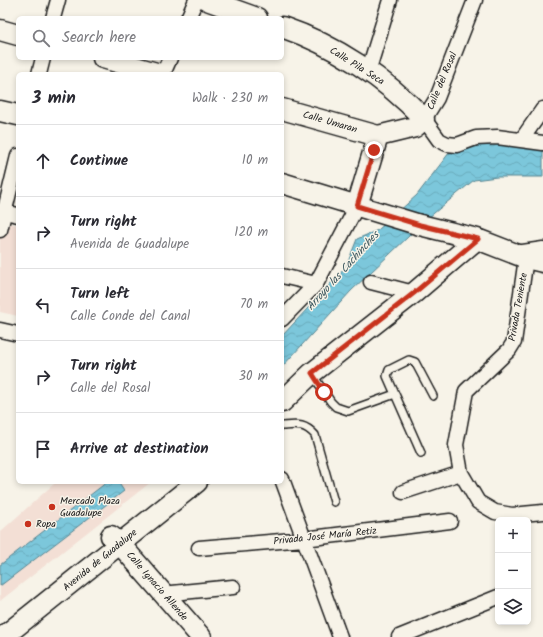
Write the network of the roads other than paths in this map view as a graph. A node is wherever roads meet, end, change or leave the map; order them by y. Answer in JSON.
{"nodes":[{"id":1,"x":58,"y":0,"type":"edge"},
{"id":2,"x":196,"y":0,"type":"edge"},
{"id":3,"x":207,"y":0,"type":"edge"},
{"id":4,"x":390,"y":0,"type":"edge"},
{"id":5,"x":475,"y":0,"type":"edge"},
{"id":6,"x":54,"y":16,"type":"edge"},
{"id":7,"x":189,"y":16,"type":"edge"},
{"id":8,"x":251,"y":16,"type":"edge"},
{"id":9,"x":284,"y":28,"type":"edge"},
{"id":10,"x":0,"y":30,"type":"edge"},
{"id":11,"x":16,"y":34,"type":"edge"},
{"id":12,"x":42,"y":60,"type":"edge"},
{"id":13,"x":110,"y":60,"type":"edge"},
{"id":14,"x":169,"y":60,"type":"edge"},
{"id":15,"x":40,"y":72,"type":"edge"},
{"id":16,"x":153,"y":72,"type":"edge"},
{"id":17,"x":164,"y":72,"type":"edge"},
{"id":18,"x":368,"y":72,"type":"junction"},
{"id":19,"x":543,"y":109,"type":"edge"},
{"id":20,"x":0,"y":110,"type":"edge"},
{"id":21,"x":284,"y":110,"type":"edge"},
{"id":22,"x":16,"y":114,"type":"edge"},
{"id":23,"x":424,"y":119,"type":"junction"},
{"id":24,"x":378,"y":136,"type":"junction"},
{"id":25,"x":522,"y":139,"type":"junction"},
{"id":26,"x":543,"y":143,"type":"edge"},
{"id":27,"x":16,"y":163,"type":"edge"},
{"id":28,"x":284,"y":184,"type":"edge"},
{"id":29,"x":357,"y":206,"type":"junction"},
{"id":30,"x":2,"y":211,"type":"edge"},
{"id":31,"x":16,"y":214,"type":"edge"},
{"id":32,"x":0,"y":230,"type":"edge"},
{"id":33,"x":478,"y":239,"type":"junction"},
{"id":34,"x":532,"y":256,"type":"edge"},
{"id":35,"x":284,"y":276,"type":"edge"},
{"id":36,"x":371,"y":282,"type":"dead end"},
{"id":37,"x":316,"y":284,"type":"junction"},
{"id":38,"x":414,"y":293,"type":"junction"},
{"id":39,"x":284,"y":317,"type":"edge"},
{"id":40,"x":0,"y":330,"type":"edge"},
{"id":41,"x":16,"y":334,"type":"edge"},
{"id":42,"x":312,"y":373,"type":"junction"},
{"id":43,"x":395,"y":394,"type":"junction"},
{"id":44,"x":433,"y":396,"type":"dead end"},
{"id":45,"x":284,"y":400,"type":"edge"},
{"id":46,"x":284,"y":426,"type":"edge"},
{"id":47,"x":421,"y":454,"type":"dead end"},
{"id":48,"x":461,"y":473,"type":"junction"},
{"id":49,"x":174,"y":484,"type":"edge"},
{"id":50,"x":194,"y":484,"type":"edge"},
{"id":51,"x":284,"y":484,"type":"edge"},
{"id":52,"x":403,"y":492,"type":"dead end"},
{"id":53,"x":334,"y":502,"type":"dead end"},
{"id":54,"x":543,"y":512,"type":"edge"},
{"id":55,"x":450,"y":521,"type":"dead end"},
{"id":56,"x":304,"y":539,"type":"junction"},
{"id":57,"x":116,"y":540,"type":"junction"},
{"id":58,"x":199,"y":548,"type":"dead end"},
{"id":59,"x":233,"y":587,"type":"dead end"},
{"id":60,"x":162,"y":594,"type":"junction"},
{"id":61,"x":495,"y":598,"type":"edge"},
{"id":62,"x":0,"y":625,"type":"edge"},
{"id":63,"x":402,"y":636,"type":"edge"},
{"id":64,"x":3,"y":637,"type":"edge"},
{"id":65,"x":201,"y":637,"type":"edge"},
{"id":66,"x":340,"y":637,"type":"edge"}],
"edges":[{"from":1,"to":6,"type":"street"},
{"from":2,"to":7,"type":"street"},
{"from":3,"to":8,"type":"street"},
{"from":4,"to":18,"type":"street"},
{"from":5,"to":23,"type":"street","name":"Calle del Rosal"},
{"from":9,"to":18,"type":"street","name":"Calle Pila Seca"},
{"from":10,"to":11,"type":"street"},
{"from":12,"to":15,"type":"street"},
{"from":13,"to":16,"type":"street"},
{"from":14,"to":17,"type":"street"},
{"from":18,"to":23,"type":"street","name":"Calle Pila Seca"},
{"from":19,"to":25,"type":"street"},
{"from":20,"to":22,"type":"street"},
{"from":21,"to":24,"type":"street","name":"Calle Umaran"},
{"from":23,"to":24,"type":"street","name":"Calle del Rosal"},
{"from":23,"to":25,"type":"street"},
{"from":24,"to":29,"type":"street"},
{"from":25,"to":26,"type":"street"},
{"from":27,"to":30,"type":"street"},
{"from":28,"to":29,"type":"street"},
{"from":29,"to":33,"type":"street"},
{"from":29,"to":37,"type":"street"},
{"from":30,"to":31,"type":"street"},
{"from":30,"to":32,"type":"street"},
{"from":33,"to":34,"type":"street"},
{"from":33,"to":38,"type":"street"},
{"from":34,"to":48,"type":"street","name":"Privada Teniente"},
{"from":35,"to":37,"type":"street"},
{"from":36,"to":38,"type":"street"},
{"from":37,"to":39,"type":"street"},
{"from":38,"to":42,"type":"street"},
{"from":40,"to":41,"type":"street"},
{"from":42,"to":43,"type":"lane"},
{"from":42,"to":45,"type":"street"},
{"from":43,"to":44,"type":"lane"},
{"from":43,"to":47,"type":"lane"},
{"from":46,"to":53,"type":"lane"},
{"from":48,"to":52,"type":"street"},
{"from":48,"to":54,"type":"street","name":"Privada Teniente"},
{"from":49,"to":57,"type":"street","name":"Avenida de Guadalupe"},
{"from":50,"to":57,"type":"street","name":"Avenida de Guadalupe"},
{"from":51,"to":56,"type":"street"},
{"from":55,"to":56,"type":"street","name":"Privada José María Retiz"},
{"from":56,"to":58,"type":"street","name":"Privada José María Retiz"},
{"from":56,"to":66,"type":"street"},
{"from":57,"to":60,"type":"street","name":"Calle Ignacio Allende"},
{"from":57,"to":62,"type":"street","name":"Avenida de Guadalupe"},
{"from":57,"to":64,"type":"street","name":"Avenida de Guadalupe"},
{"from":59,"to":60,"type":"street"},
{"from":60,"to":65,"type":"street","name":"Calle Ignacio Allende"},
{"from":61,"to":63,"type":"street"}]}
